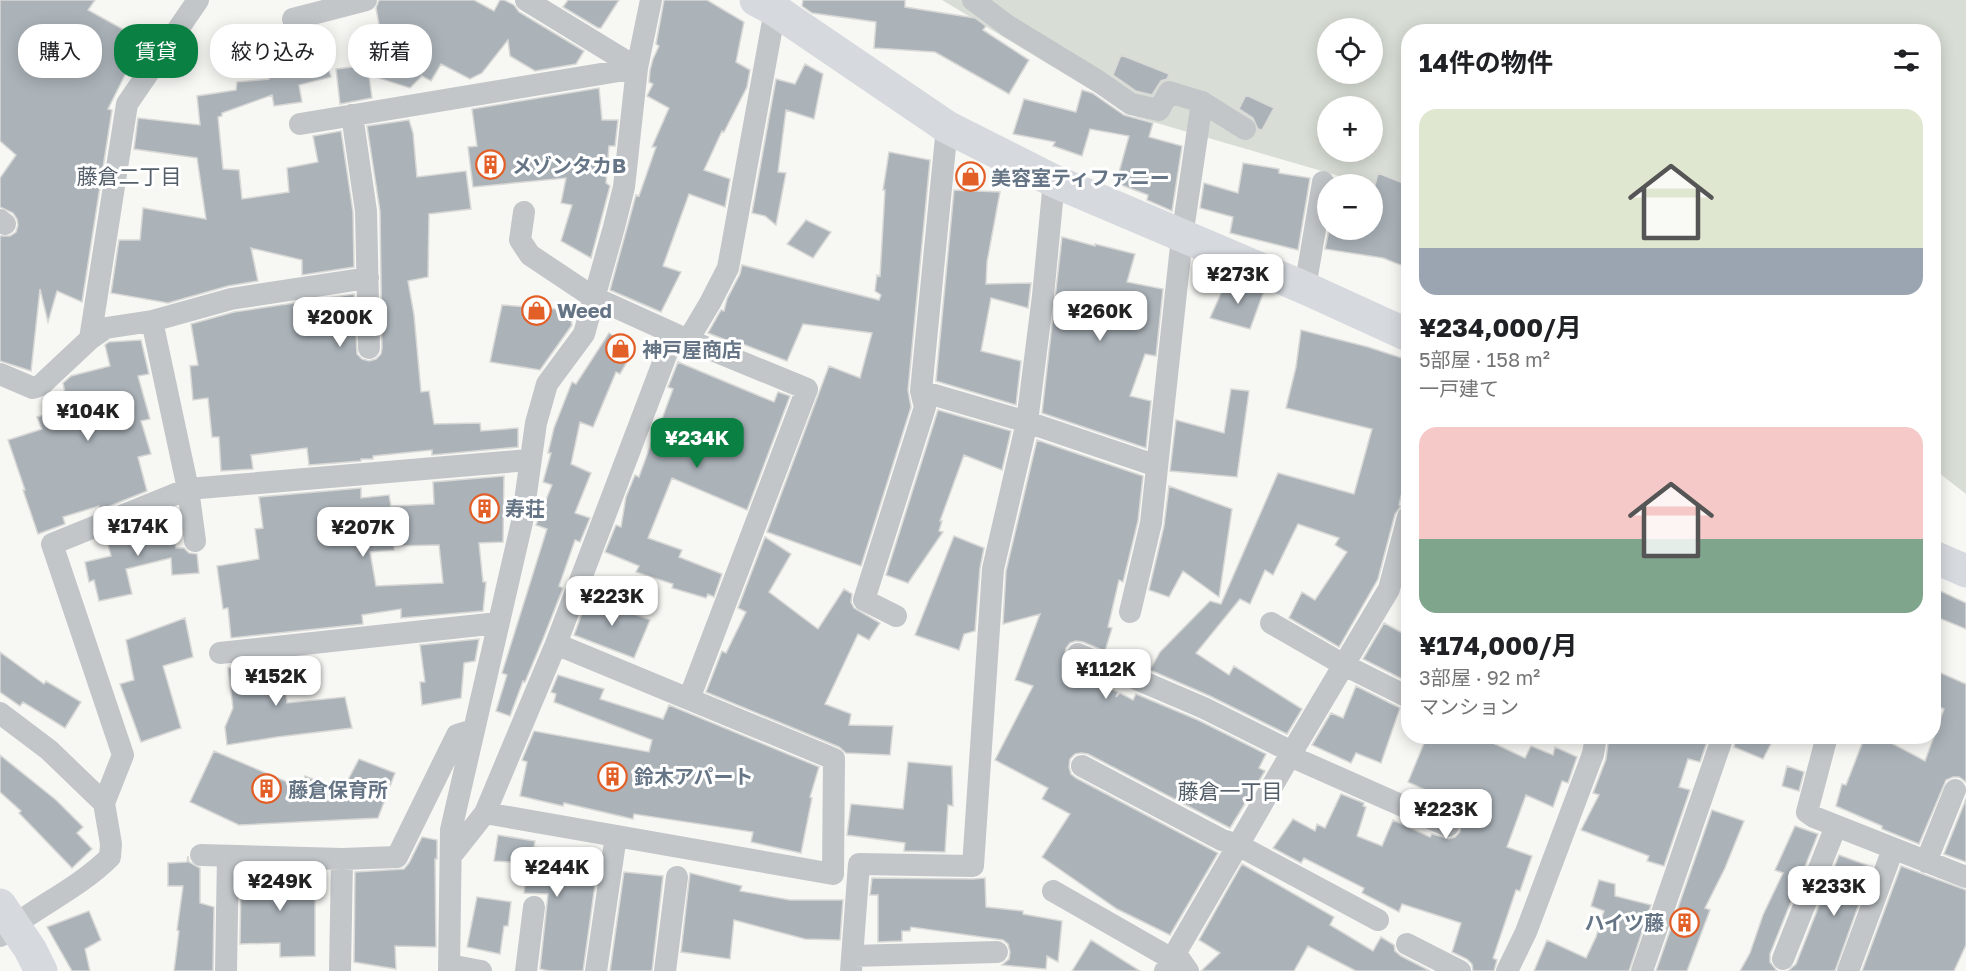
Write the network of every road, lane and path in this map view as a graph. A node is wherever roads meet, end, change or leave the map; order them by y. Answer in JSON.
{"nodes":[{"id":1,"x":198,"y":0,"type":"edge"},
{"id":2,"x":366,"y":0,"type":"edge"},
{"id":3,"x":526,"y":0,"type":"edge"},
{"id":4,"x":651,"y":0,"type":"edge"},
{"id":5,"x":973,"y":0,"type":"edge"},
{"id":6,"x":765,"y":5,"type":"edge"},
{"id":7,"x":293,"y":19,"type":"dead end"},
{"id":8,"x":637,"y":68,"type":"junction"},
{"id":9,"x":1202,"y":102,"type":"junction"},
{"id":10,"x":352,"y":115,"type":"junction"},
{"id":11,"x":300,"y":124,"type":"dead end"},
{"id":12,"x":947,"y":127,"type":"junction"},
{"id":13,"x":1245,"y":129,"type":"dead end"},
{"id":14,"x":1054,"y":181,"type":"junction"},
{"id":15,"x":524,"y":212,"type":"dead end"},
{"id":16,"x":1317,"y":217,"type":"edge"},
{"id":17,"x":1182,"y":237,"type":"junction"},
{"id":18,"x":368,"y":278,"type":"junction"},
{"id":19,"x":1305,"y":288,"type":"junction"},
{"id":20,"x":593,"y":297,"type":"junction"},
{"id":21,"x":152,"y":321,"type":"junction"},
{"id":22,"x":1401,"y":332,"type":"edge"},
{"id":23,"x":681,"y":337,"type":"junction"},
{"id":24,"x":90,"y":339,"type":"junction"},
{"id":25,"x":369,"y":348,"type":"dead end"},
{"id":26,"x":0,"y":374,"type":"edge"},
{"id":27,"x":921,"y":391,"type":"junction"},
{"id":28,"x":1027,"y":422,"type":"junction"},
{"id":29,"x":529,"y":460,"type":"junction"},
{"id":30,"x":1156,"y":466,"type":"junction"},
{"id":31,"x":188,"y":489,"type":"junction"},
{"id":32,"x":195,"y":541,"type":"dead end"},
{"id":33,"x":1401,"y":544,"type":"edge"},
{"id":34,"x":1941,"y":560,"type":"edge"},
{"id":35,"x":1966,"y":571,"type":"edge"},
{"id":36,"x":1130,"y":612,"type":"dead end"},
{"id":37,"x":896,"y":616,"type":"dead end"},
{"id":38,"x":498,"y":623,"type":"junction"},
{"id":39,"x":1270,"y":623,"type":"dead end"},
{"id":40,"x":556,"y":644,"type":"junction"},
{"id":41,"x":220,"y":653,"type":"dead end"},
{"id":42,"x":1078,"y":654,"type":"dead end"},
{"id":43,"x":1344,"y":665,"type":"junction"},
{"id":44,"x":1401,"y":694,"type":"edge"},
{"id":45,"x":689,"y":699,"type":"junction"},
{"id":46,"x":0,"y":713,"type":"edge"},
{"id":47,"x":473,"y":730,"type":"junction"},
{"id":48,"x":1595,"y":744,"type":"edge"},
{"id":49,"x":1720,"y":744,"type":"edge"},
{"id":50,"x":1825,"y":744,"type":"edge"},
{"id":51,"x":1292,"y":752,"type":"junction"},
{"id":52,"x":1082,"y":766,"type":"dead end"},
{"id":53,"x":1955,"y":790,"type":"dead end"},
{"id":54,"x":104,"y":803,"type":"junction"},
{"id":55,"x":485,"y":813,"type":"junction"},
{"id":56,"x":1448,"y":826,"type":"dead end"},
{"id":57,"x":1836,"y":826,"type":"junction"},
{"id":58,"x":616,"y":836,"type":"junction"},
{"id":59,"x":1238,"y":845,"type":"junction"},
{"id":60,"x":1893,"y":849,"type":"junction"},
{"id":61,"x":201,"y":855,"type":"dead end"},
{"id":62,"x":228,"y":856,"type":"junction"},
{"id":63,"x":451,"y":856,"type":"junction"},
{"id":64,"x":342,"y":859,"type":"junction"},
{"id":65,"x":1926,"y":862,"type":"junction"},
{"id":66,"x":677,"y":878,"type":"dead end"},
{"id":67,"x":1966,"y":878,"type":"edge"},
{"id":68,"x":1053,"y":891,"type":"dead end"},
{"id":69,"x":534,"y":907,"type":"dead end"},
{"id":70,"x":1378,"y":920,"type":"dead end"},
{"id":71,"x":5,"y":922,"type":"edge"},
{"id":72,"x":1407,"y":944,"type":"dead end"},
{"id":73,"x":997,"y":952,"type":"dead end"},
{"id":74,"x":1783,"y":959,"type":"dead end"},
{"id":75,"x":852,"y":963,"type":"edge"},
{"id":76,"x":1175,"y":964,"type":"edge"},
{"id":77,"x":449,"y":968,"type":"edge"},
{"id":78,"x":41,"y":971,"type":"edge"},
{"id":79,"x":226,"y":971,"type":"edge"},
{"id":80,"x":340,"y":971,"type":"edge"},
{"id":81,"x":481,"y":971,"type":"edge"},
{"id":82,"x":526,"y":971,"type":"edge"},
{"id":83,"x":596,"y":971,"type":"edge"},
{"id":84,"x":665,"y":971,"type":"edge"},
{"id":85,"x":1460,"y":971,"type":"edge"},
{"id":86,"x":1507,"y":971,"type":"edge"},
{"id":87,"x":1641,"y":971,"type":"edge"},
{"id":88,"x":1848,"y":971,"type":"edge"}],
"edges":[{"from":1,"to":24,"type":"street"},
{"from":2,"to":7,"type":"street"},
{"from":3,"to":8,"type":"street"},
{"from":4,"to":8,"type":"street"},
{"from":5,"to":9,"type":"street"},
{"from":6,"to":12,"type":"street"},
{"from":6,"to":23,"type":"street"},
{"from":8,"to":10,"type":"street"},
{"from":8,"to":20,"type":"street"},
{"from":9,"to":13,"type":"street"},
{"from":9,"to":17,"type":"street"},
{"from":10,"to":11,"type":"street"},
{"from":10,"to":18,"type":"street"},
{"from":12,"to":14,"type":"street"},
{"from":12,"to":27,"type":"street"},
{"from":14,"to":17,"type":"street"},
{"from":14,"to":28,"type":"street"},
{"from":15,"to":20,"type":"street"},
{"from":16,"to":19,"type":"street"},
{"from":17,"to":19,"type":"street"},
{"from":17,"to":30,"type":"street"},
{"from":18,"to":21,"type":"street"},
{"from":18,"to":25,"type":"street"},
{"from":19,"to":22,"type":"street"},
{"from":20,"to":23,"type":"street"},
{"from":20,"to":29,"type":"street"},
{"from":21,"to":24,"type":"street"},
{"from":21,"to":31,"type":"street"},
{"from":23,"to":40,"type":"street"},
{"from":23,"to":45,"type":"street"},
{"from":24,"to":26,"type":"street"},
{"from":27,"to":28,"type":"street"},
{"from":27,"to":37,"type":"street"},
{"from":28,"to":30,"type":"street"},
{"from":28,"to":75,"type":"street"},
{"from":29,"to":31,"type":"street"},
{"from":29,"to":38,"type":"street"},
{"from":30,"to":36,"type":"street"},
{"from":31,"to":32,"type":"street"},
{"from":31,"to":54,"type":"street"},
{"from":33,"to":43,"type":"street"},
{"from":34,"to":35,"type":"street"},
{"from":38,"to":41,"type":"street"},
{"from":38,"to":47,"type":"street"},
{"from":39,"to":43,"type":"street"},
{"from":40,"to":45,"type":"street"},
{"from":40,"to":55,"type":"street"},
{"from":42,"to":51,"type":"street"},
{"from":43,"to":44,"type":"street"},
{"from":43,"to":51,"type":"street"},
{"from":45,"to":58,"type":"street"},
{"from":46,"to":54,"type":"street"},
{"from":47,"to":63,"type":"street"},
{"from":47,"to":64,"type":"street"},
{"from":48,"to":86,"type":"street"},
{"from":49,"to":87,"type":"street"},
{"from":50,"to":57,"type":"street"},
{"from":51,"to":56,"type":"street"},
{"from":51,"to":59,"type":"street"},
{"from":52,"to":59,"type":"street"},
{"from":53,"to":65,"type":"street"},
{"from":54,"to":71,"type":"street"},
{"from":55,"to":58,"type":"street"},
{"from":55,"to":63,"type":"street"},
{"from":57,"to":60,"type":"street"},
{"from":57,"to":74,"type":"street"},
{"from":58,"to":83,"type":"street"},
{"from":59,"to":70,"type":"street"},
{"from":59,"to":76,"type":"street"},
{"from":60,"to":65,"type":"street"},
{"from":60,"to":88,"type":"street"},
{"from":61,"to":62,"type":"street"},
{"from":62,"to":64,"type":"street"},
{"from":62,"to":79,"type":"street"},
{"from":63,"to":77,"type":"street"},
{"from":64,"to":80,"type":"street"},
{"from":65,"to":67,"type":"street"},
{"from":66,"to":84,"type":"street"},
{"from":68,"to":76,"type":"street"},
{"from":69,"to":82,"type":"street"},
{"from":71,"to":78,"type":"street"},
{"from":72,"to":85,"type":"street"},
{"from":73,"to":75,"type":"street"},
{"from":77,"to":81,"type":"street"}]}
